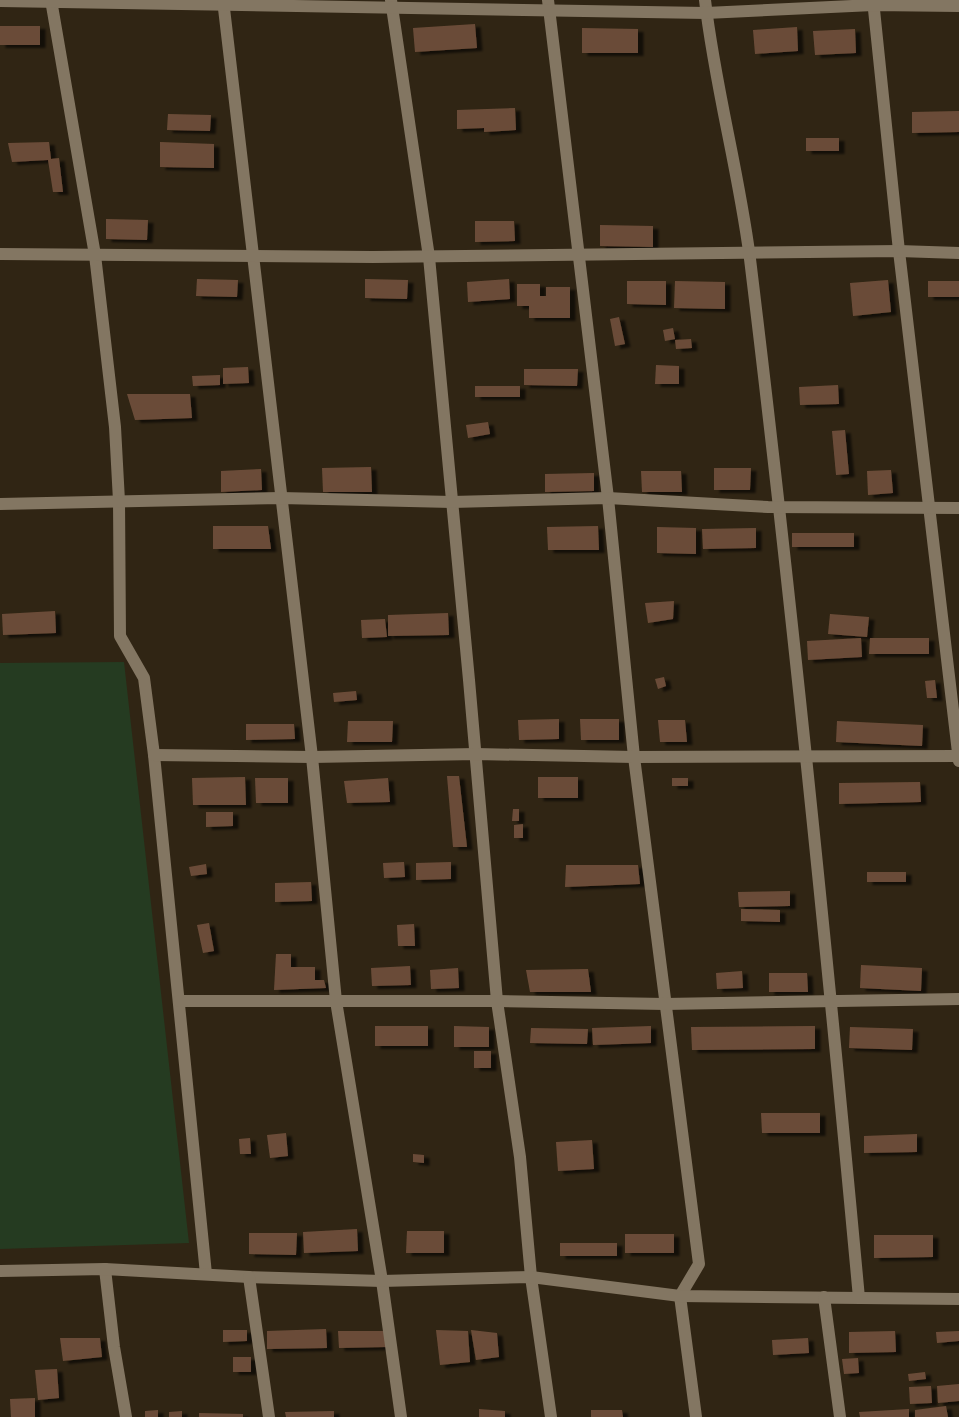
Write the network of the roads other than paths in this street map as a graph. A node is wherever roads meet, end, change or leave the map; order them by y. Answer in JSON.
{"nodes":[{"id":1,"x":705,"y":0,"type":"edge"},
{"id":2,"x":0,"y":1,"type":"edge"},
{"id":3,"x":52,"y":1,"type":"edge"},
{"id":4,"x":873,"y":2,"type":"edge"},
{"id":5,"x":223,"y":3,"type":"edge"},
{"id":6,"x":391,"y":4,"type":"edge"},
{"id":7,"x":549,"y":5,"type":"edge"},
{"id":8,"x":959,"y":6,"type":"edge"},
{"id":9,"x":706,"y":13,"type":"junction"},
{"id":10,"x":899,"y":251,"type":"junction"},
{"id":11,"x":959,"y":252,"type":"edge"},
{"id":12,"x":0,"y":254,"type":"edge"},
{"id":13,"x":749,"y":254,"type":"junction"},
{"id":14,"x":95,"y":255,"type":"junction"},
{"id":15,"x":579,"y":255,"type":"junction"},
{"id":16,"x":253,"y":256,"type":"junction"},
{"id":17,"x":429,"y":256,"type":"junction"},
{"id":18,"x":281,"y":498,"type":"junction"},
{"id":19,"x":608,"y":498,"type":"junction"},
{"id":20,"x":119,"y":501,"type":"junction"},
{"id":21,"x":452,"y":502,"type":"junction"},
{"id":22,"x":0,"y":504,"type":"edge"},
{"id":23,"x":779,"y":508,"type":"junction"},
{"id":24,"x":930,"y":508,"type":"junction"},
{"id":25,"x":959,"y":508,"type":"edge"},
{"id":26,"x":476,"y":754,"type":"junction"},
{"id":27,"x":154,"y":755,"type":"junction"},
{"id":28,"x":805,"y":756,"type":"junction"},
{"id":29,"x":959,"y":756,"type":"edge"},
{"id":30,"x":312,"y":757,"type":"junction"},
{"id":31,"x":634,"y":757,"type":"junction"},
{"id":32,"x":959,"y":761,"type":"edge"},
{"id":33,"x":959,"y":999,"type":"edge"},
{"id":34,"x":497,"y":1000,"type":"junction"},
{"id":35,"x":179,"y":1001,"type":"junction"},
{"id":36,"x":336,"y":1001,"type":"junction"},
{"id":37,"x":831,"y":1001,"type":"junction"},
{"id":38,"x":665,"y":1004,"type":"junction"},
{"id":39,"x":105,"y":1269,"type":"junction"},
{"id":40,"x":0,"y":1271,"type":"edge"},
{"id":41,"x":206,"y":1274,"type":"junction"},
{"id":42,"x":249,"y":1276,"type":"junction"},
{"id":43,"x":531,"y":1277,"type":"junction"},
{"id":44,"x":382,"y":1281,"type":"junction"},
{"id":45,"x":680,"y":1296,"type":"junction"},
{"id":46,"x":824,"y":1297,"type":"junction"},
{"id":47,"x":859,"y":1298,"type":"junction"},
{"id":48,"x":959,"y":1299,"type":"edge"},
{"id":49,"x":126,"y":1417,"type":"edge"},
{"id":50,"x":269,"y":1417,"type":"edge"},
{"id":51,"x":401,"y":1417,"type":"edge"},
{"id":52,"x":552,"y":1417,"type":"edge"},
{"id":53,"x":696,"y":1417,"type":"edge"},
{"id":54,"x":840,"y":1417,"type":"edge"}],
"edges":[{"from":1,"to":9,"type":"street"},
{"from":2,"to":3,"type":"street"},
{"from":3,"to":5,"type":"street"},
{"from":3,"to":14,"type":"street"},
{"from":4,"to":8,"type":"street"},
{"from":4,"to":9,"type":"street"},
{"from":4,"to":10,"type":"street"},
{"from":5,"to":6,"type":"street"},
{"from":5,"to":16,"type":"street"},
{"from":6,"to":7,"type":"street"},
{"from":6,"to":17,"type":"street"},
{"from":7,"to":9,"type":"street"},
{"from":7,"to":15,"type":"street"},
{"from":9,"to":13,"type":"street"},
{"from":10,"to":11,"type":"street"},
{"from":10,"to":13,"type":"street"},
{"from":10,"to":24,"type":"street"},
{"from":12,"to":14,"type":"street"},
{"from":13,"to":15,"type":"street"},
{"from":13,"to":23,"type":"street"},
{"from":14,"to":16,"type":"street"},
{"from":14,"to":20,"type":"street"},
{"from":15,"to":17,"type":"street"},
{"from":15,"to":19,"type":"street"},
{"from":16,"to":17,"type":"street"},
{"from":16,"to":18,"type":"street"},
{"from":17,"to":21,"type":"street"},
{"from":18,"to":20,"type":"street"},
{"from":18,"to":21,"type":"street"},
{"from":18,"to":30,"type":"street"},
{"from":19,"to":21,"type":"street"},
{"from":19,"to":23,"type":"street"},
{"from":19,"to":31,"type":"street"},
{"from":20,"to":22,"type":"street"},
{"from":20,"to":27,"type":"street"},
{"from":21,"to":26,"type":"street"},
{"from":23,"to":24,"type":"street"},
{"from":23,"to":28,"type":"street"},
{"from":24,"to":25,"type":"street"},
{"from":24,"to":29,"type":"street"},
{"from":26,"to":30,"type":"street"},
{"from":26,"to":31,"type":"street"},
{"from":26,"to":34,"type":"street"},
{"from":27,"to":30,"type":"street"},
{"from":27,"to":35,"type":"street"},
{"from":28,"to":29,"type":"street"},
{"from":28,"to":31,"type":"street"},
{"from":28,"to":37,"type":"street"},
{"from":29,"to":32,"type":"street"},
{"from":30,"to":36,"type":"street"},
{"from":31,"to":38,"type":"street"},
{"from":33,"to":37,"type":"street"},
{"from":34,"to":36,"type":"street"},
{"from":34,"to":38,"type":"street"},
{"from":34,"to":43,"type":"street"},
{"from":35,"to":36,"type":"street"},
{"from":35,"to":41,"type":"street"},
{"from":36,"to":44,"type":"street"},
{"from":37,"to":38,"type":"street"},
{"from":37,"to":47,"type":"street"},
{"from":38,"to":45,"type":"street"},
{"from":39,"to":40,"type":"street"},
{"from":39,"to":41,"type":"street"},
{"from":39,"to":49,"type":"street"},
{"from":41,"to":42,"type":"street"},
{"from":42,"to":44,"type":"street"},
{"from":42,"to":50,"type":"street"},
{"from":43,"to":44,"type":"street"},
{"from":43,"to":45,"type":"street"},
{"from":43,"to":52,"type":"street"},
{"from":44,"to":51,"type":"street"},
{"from":45,"to":46,"type":"street"},
{"from":45,"to":53,"type":"street"},
{"from":46,"to":47,"type":"street"},
{"from":46,"to":54,"type":"street"},
{"from":47,"to":48,"type":"street"}]}
